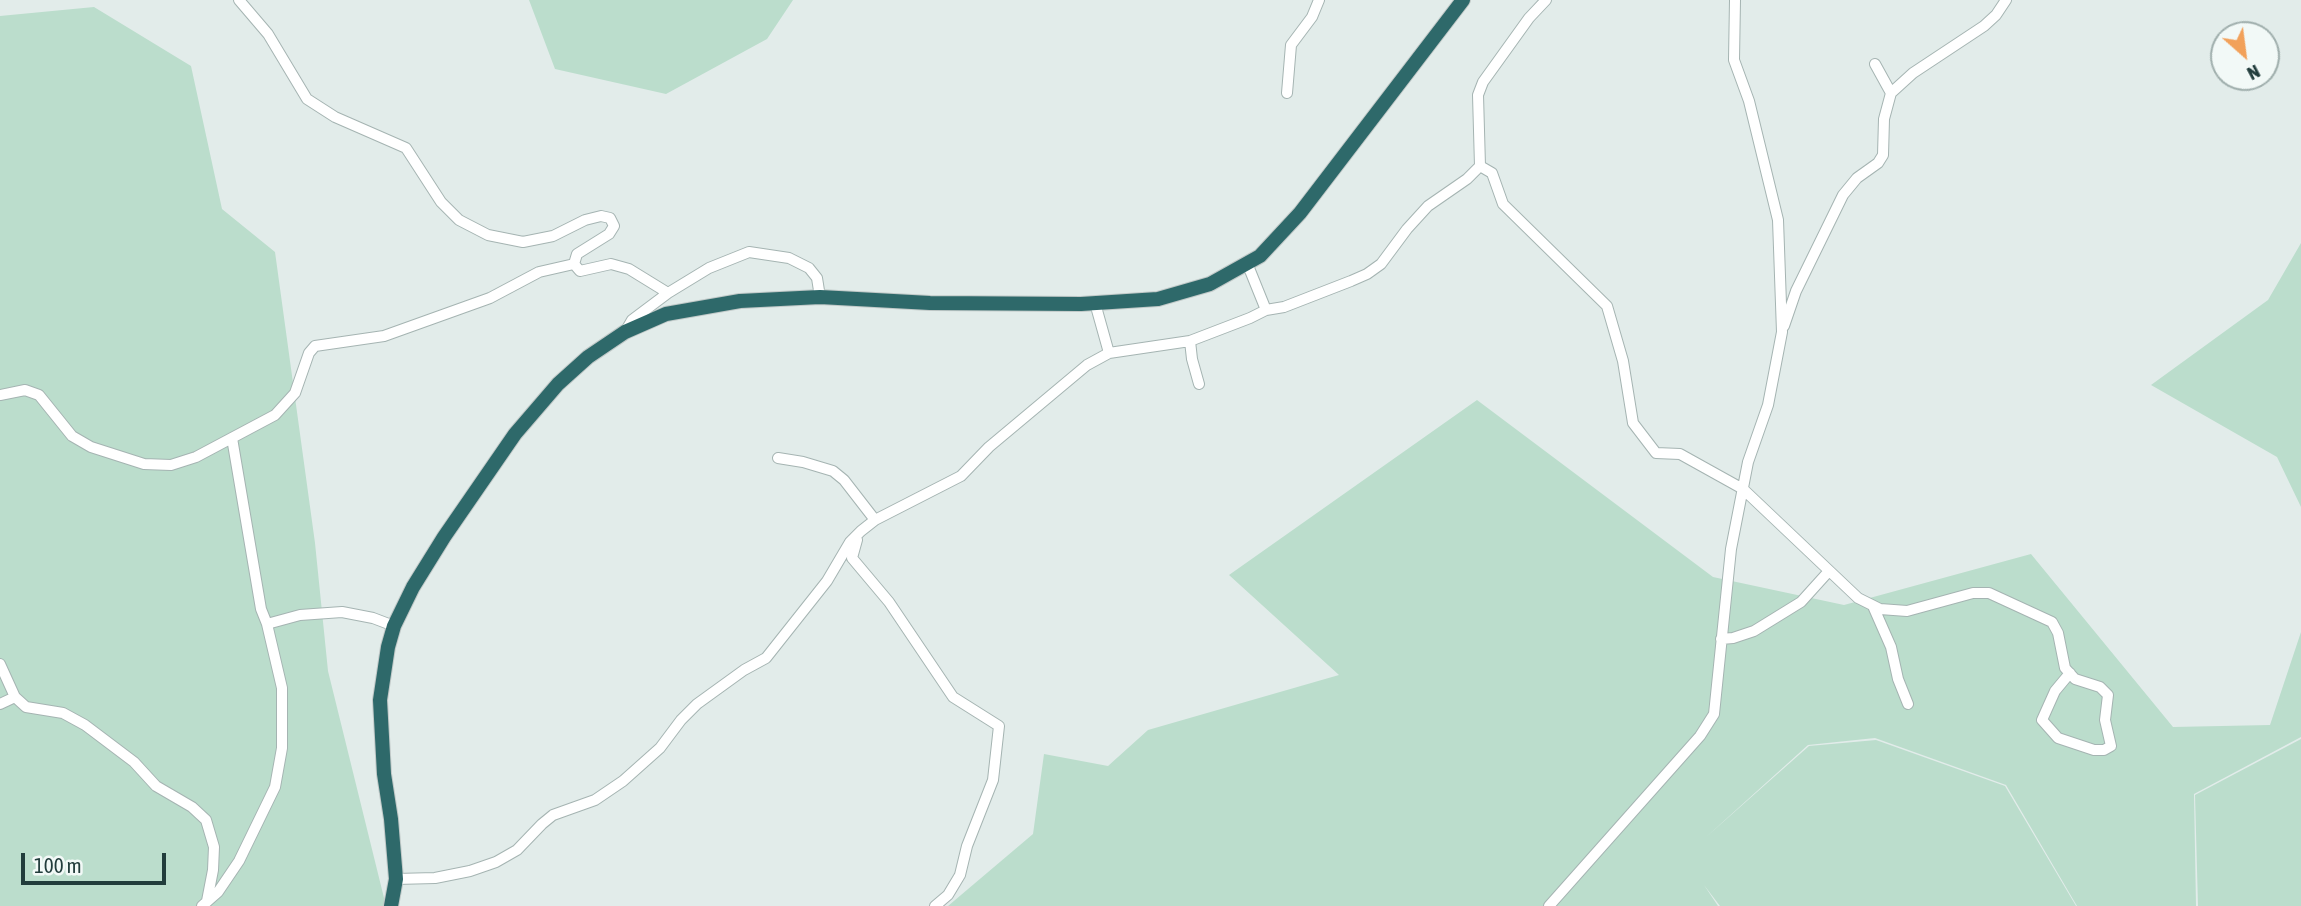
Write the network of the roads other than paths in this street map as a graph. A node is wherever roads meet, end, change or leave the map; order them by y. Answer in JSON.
{"nodes":[{"id":1,"x":239,"y":0,"type":"edge"},
{"id":2,"x":1319,"y":0,"type":"edge"},
{"id":3,"x":1463,"y":0,"type":"edge"},
{"id":4,"x":1546,"y":0,"type":"edge"},
{"id":5,"x":1735,"y":0,"type":"edge"},
{"id":6,"x":2006,"y":0,"type":"edge"},
{"id":7,"x":1875,"y":64,"type":"dead end"},
{"id":8,"x":1287,"y":93,"type":"dead end"},
{"id":9,"x":1891,"y":93,"type":"junction"},
{"id":10,"x":1480,"y":166,"type":"junction"},
{"id":11,"x":1247,"y":263,"type":"junction"},
{"id":12,"x":573,"y":264,"type":"junction"},
{"id":13,"x":668,"y":293,"type":"junction"},
{"id":14,"x":820,"y":297,"type":"junction"},
{"id":15,"x":1095,"y":303,"type":"junction"},
{"id":16,"x":1266,"y":310,"type":"junction"},
{"id":17,"x":625,"y":332,"type":"junction"},
{"id":18,"x":1782,"y":332,"type":"junction"},
{"id":19,"x":1190,"y":341,"type":"junction"},
{"id":20,"x":1109,"y":353,"type":"junction"},
{"id":21,"x":1199,"y":384,"type":"dead end"},
{"id":22,"x":0,"y":395,"type":"edge"},
{"id":23,"x":232,"y":438,"type":"junction"},
{"id":24,"x":778,"y":458,"type":"dead end"},
{"id":25,"x":1743,"y":489,"type":"junction"},
{"id":26,"x":875,"y":520,"type":"junction"},
{"id":27,"x":861,"y":531,"type":"junction"},
{"id":28,"x":1829,"y":571,"type":"junction"},
{"id":29,"x":1873,"y":606,"type":"junction"},
{"id":30,"x":267,"y":624,"type":"junction"},
{"id":31,"x":394,"y":626,"type":"junction"},
{"id":32,"x":1721,"y":639,"type":"junction"},
{"id":33,"x":0,"y":664,"type":"edge"},
{"id":34,"x":2070,"y":673,"type":"junction"},
{"id":35,"x":15,"y":696,"type":"junction"},
{"id":36,"x":0,"y":704,"type":"edge"},
{"id":37,"x":1908,"y":704,"type":"dead end"},
{"id":38,"x":396,"y":879,"type":"junction"},
{"id":39,"x":205,"y":904,"type":"edge"},
{"id":40,"x":391,"y":906,"type":"edge"},
{"id":41,"x":935,"y":906,"type":"edge"},
{"id":42,"x":1549,"y":906,"type":"edge"}],
"edges":[{"from":1,"to":12,"type":"street"},
{"from":2,"to":8,"type":"street"},
{"from":3,"to":11,"type":"highway"},
{"from":4,"to":10,"type":"street"},
{"from":5,"to":18,"type":"street"},
{"from":6,"to":9,"type":"street"},
{"from":7,"to":9,"type":"street"},
{"from":9,"to":18,"type":"street"},
{"from":10,"to":16,"type":"street"},
{"from":10,"to":25,"type":"street"},
{"from":11,"to":15,"type":"highway"},
{"from":11,"to":16,"type":"street"},
{"from":12,"to":13,"type":"street"},
{"from":12,"to":23,"type":"street"},
{"from":13,"to":14,"type":"street"},
{"from":13,"to":17,"type":"street"},
{"from":14,"to":15,"type":"highway"},
{"from":14,"to":17,"type":"highway"},
{"from":15,"to":20,"type":"street"},
{"from":16,"to":19,"type":"street"},
{"from":17,"to":31,"type":"highway"},
{"from":18,"to":25,"type":"street"},
{"from":19,"to":20,"type":"street"},
{"from":19,"to":21,"type":"street"},
{"from":20,"to":26,"type":"street"},
{"from":22,"to":23,"type":"street"},
{"from":23,"to":30,"type":"street"},
{"from":24,"to":26,"type":"street"},
{"from":25,"to":28,"type":"street"},
{"from":25,"to":32,"type":"street"},
{"from":26,"to":27,"type":"street"},
{"from":27,"to":38,"type":"street"},
{"from":27,"to":41,"type":"street"},
{"from":28,"to":29,"type":"street"},
{"from":28,"to":32,"type":"street"},
{"from":29,"to":34,"type":"street"},
{"from":29,"to":37,"type":"street"},
{"from":30,"to":31,"type":"street"},
{"from":30,"to":39,"type":"street"},
{"from":31,"to":38,"type":"highway"},
{"from":32,"to":42,"type":"street"},
{"from":33,"to":35,"type":"street"},
{"from":34,"to":34,"type":"street"},
{"from":35,"to":36,"type":"street"},
{"from":35,"to":39,"type":"street"},
{"from":38,"to":40,"type":"highway"}]}
